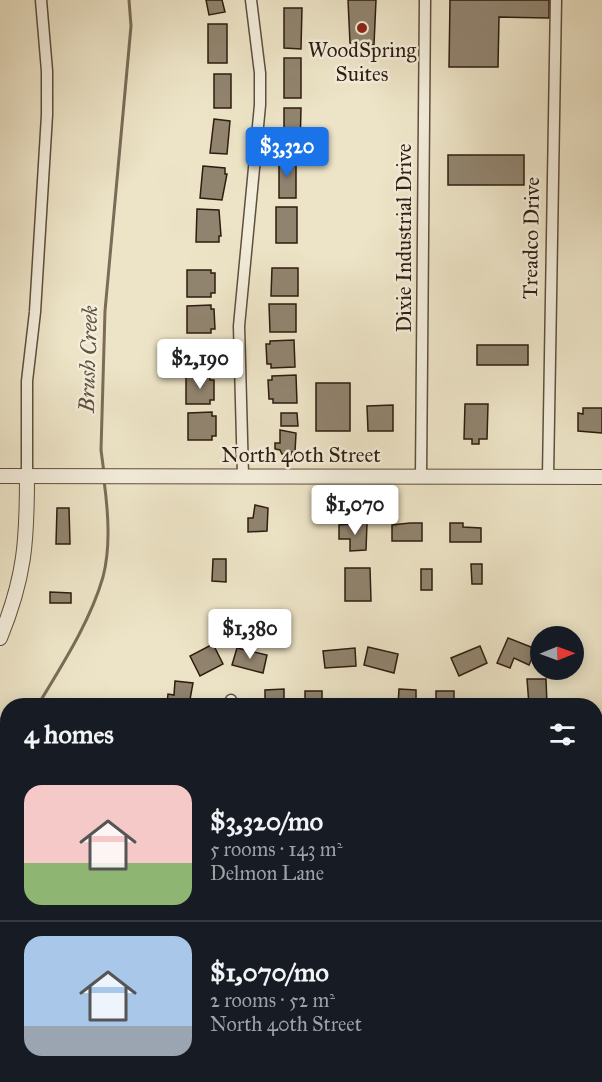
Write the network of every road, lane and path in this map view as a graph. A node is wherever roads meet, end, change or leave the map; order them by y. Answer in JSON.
{"nodes":[{"id":1,"x":41,"y":0,"type":"edge"},
{"id":2,"x":250,"y":0,"type":"edge"},
{"id":3,"x":425,"y":0,"type":"edge"},
{"id":4,"x":556,"y":0,"type":"edge"},
{"id":5,"x":0,"y":476,"type":"edge"},
{"id":6,"x":27,"y":476,"type":"junction"},
{"id":7,"x":243,"y":476,"type":"junction"},
{"id":8,"x":421,"y":477,"type":"junction"},
{"id":9,"x":548,"y":477,"type":"junction"},
{"id":10,"x":602,"y":477,"type":"edge"},
{"id":11,"x":0,"y":638,"type":"edge"}],
"edges":[{"from":1,"to":6,"type":"street"},
{"from":2,"to":7,"type":"street"},
{"from":3,"to":8,"type":"street","name":"Dixie Industrial Drive"},
{"from":4,"to":9,"type":"street","name":"Treadco Drive"},
{"from":5,"to":6,"type":"street","name":"North 40th Street"},
{"from":6,"to":7,"type":"street","name":"North 40th Street"},
{"from":6,"to":11,"type":"street"},
{"from":7,"to":8,"type":"street","name":"North 40th Street"},
{"from":8,"to":9,"type":"street","name":"North 40th Street"},
{"from":9,"to":10,"type":"street","name":"North 40th Street"}]}
